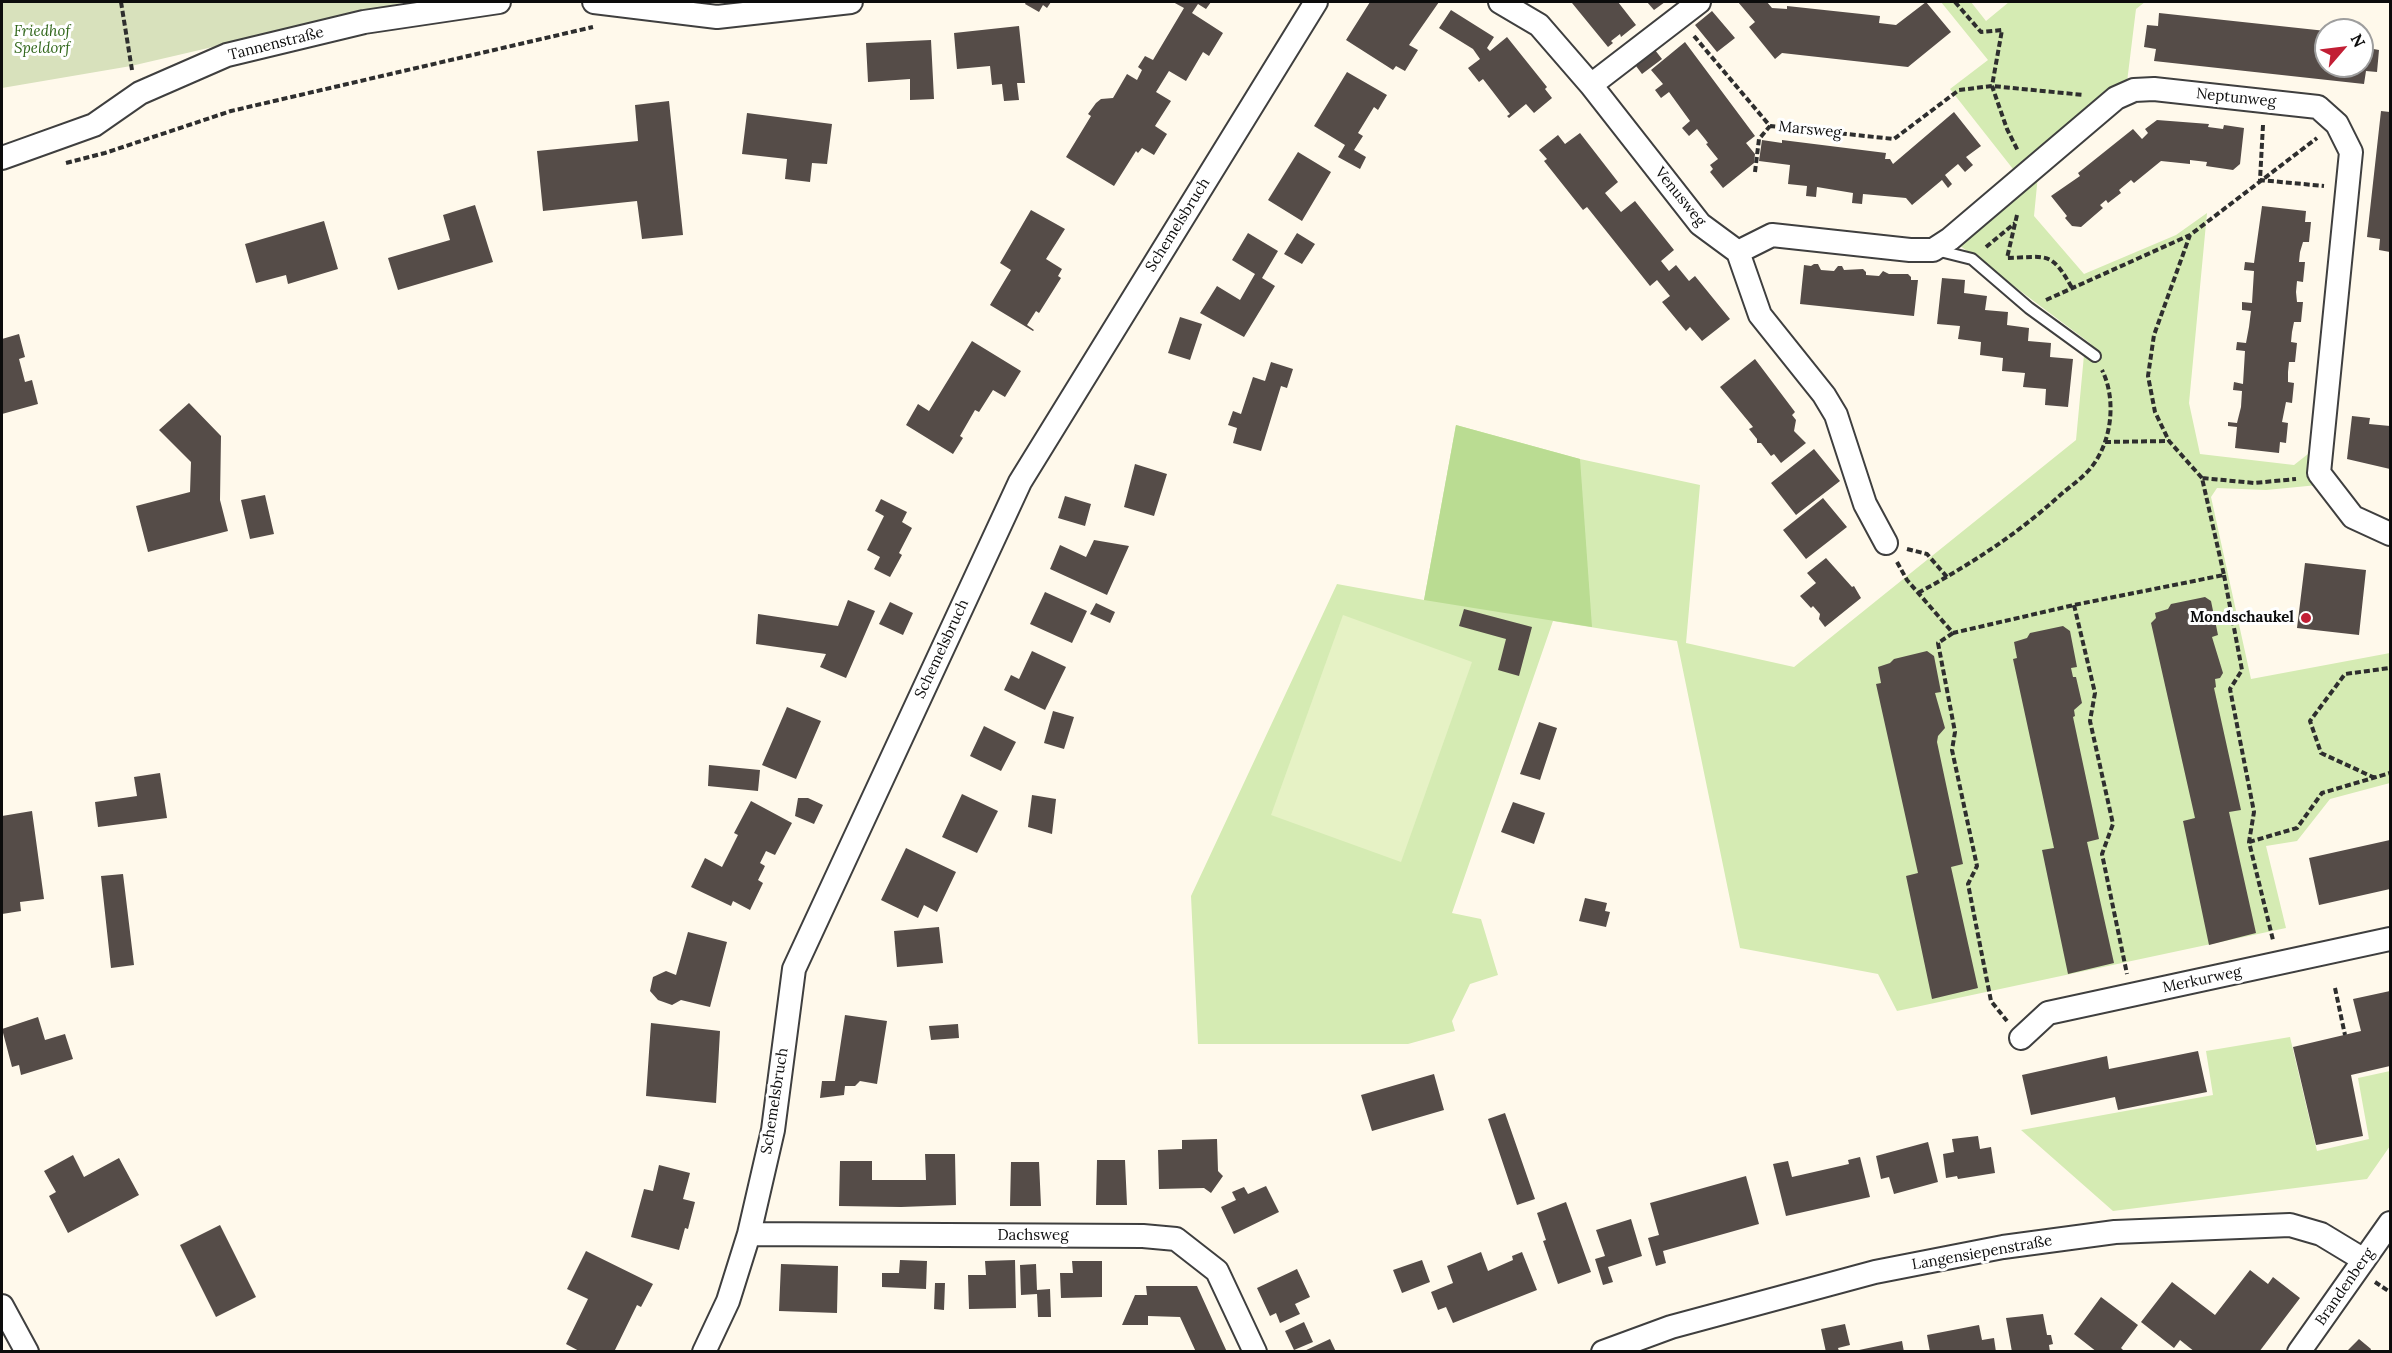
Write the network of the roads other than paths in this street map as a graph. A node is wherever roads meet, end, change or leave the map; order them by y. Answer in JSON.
{"nodes":[{"id":1,"x":499,"y":2,"type":"edge"},
{"id":2,"x":594,"y":2,"type":"edge"},
{"id":3,"x":851,"y":2,"type":"edge"},
{"id":4,"x":1316,"y":2,"type":"edge"},
{"id":5,"x":1500,"y":2,"type":"edge"},
{"id":6,"x":1699,"y":2,"type":"edge"},
{"id":7,"x":1591,"y":85,"type":"junction"},
{"id":8,"x":2,"y":158,"type":"edge"},
{"id":9,"x":1933,"y":250,"type":"junction"},
{"id":10,"x":1738,"y":252,"type":"junction"},
{"id":11,"x":2095,"y":356,"type":"road end"},
{"id":12,"x":2391,"y":534,"type":"edge"},
{"id":13,"x":1886,"y":543,"type":"road end"},
{"id":14,"x":2391,"y":939,"type":"edge"},
{"id":15,"x":2021,"y":1038,"type":"road end"},
{"id":16,"x":2391,"y":1223,"type":"edge"},
{"id":17,"x":749,"y":1234,"type":"junction"},
{"id":18,"x":2364,"y":1260,"type":"junction"},
{"id":19,"x":2,"y":1306,"type":"edge"},
{"id":20,"x":27,"y":1352,"type":"edge"},
{"id":21,"x":704,"y":1352,"type":"edge"},
{"id":22,"x":1255,"y":1352,"type":"edge"},
{"id":23,"x":1603,"y":1352,"type":"edge"},
{"id":24,"x":2299,"y":1352,"type":"edge"}],
"edges":[{"from":1,"to":8,"type":"street","name":"Tannenstraße"},
{"from":2,"to":3,"type":"street"},
{"from":4,"to":17,"type":"street","name":"Schemelsbruch"},
{"from":5,"to":7,"type":"street","name":"Venusweg"},
{"from":6,"to":7,"type":"street"},
{"from":7,"to":10,"type":"street","name":"Venusweg"},
{"from":9,"to":10,"type":"street"},
{"from":9,"to":11,"type":"lane"},
{"from":9,"to":12,"type":"street","name":"Neptunweg"},
{"from":10,"to":13,"type":"street"},
{"from":14,"to":15,"type":"street","name":"Merkurweg"},
{"from":16,"to":18,"type":"street","name":"Brandenberg"},
{"from":17,"to":21,"type":"street","name":"Schemelsbruch"},
{"from":17,"to":22,"type":"street","name":"Dachsweg"},
{"from":18,"to":23,"type":"street","name":"Langensiepenstraße"},
{"from":18,"to":24,"type":"street","name":"Brandenberg"},
{"from":19,"to":20,"type":"street"}]}
